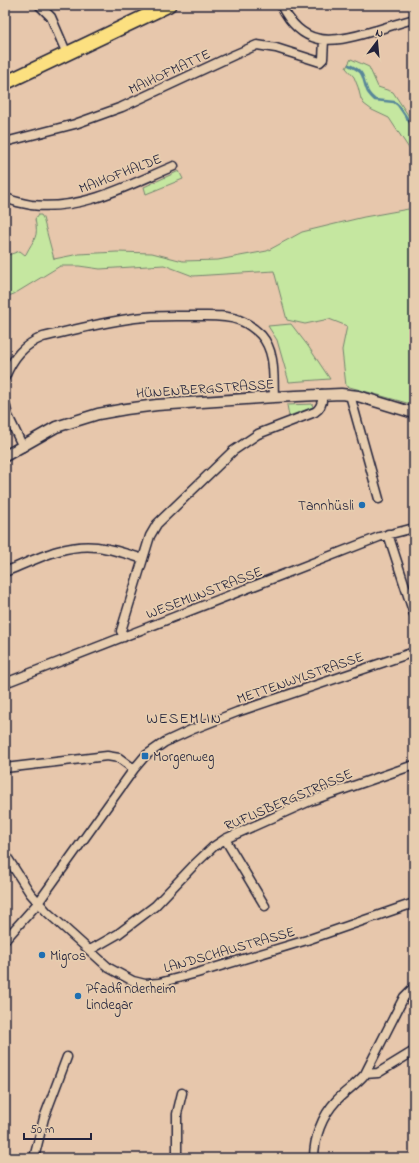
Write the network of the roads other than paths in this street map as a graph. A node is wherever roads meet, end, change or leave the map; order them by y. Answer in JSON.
{"nodes":[{"id":1,"x":39,"y":5,"type":"edge"},
{"id":2,"x":169,"y":5,"type":"edge"},
{"id":3,"x":281,"y":5,"type":"edge"},
{"id":4,"x":414,"y":19,"type":"edge"},
{"id":5,"x":324,"y":40,"type":"junction"},
{"id":6,"x":67,"y":54,"type":"junction"},
{"id":7,"x":5,"y":83,"type":"edge"},
{"id":8,"x":5,"y":142,"type":"edge"},
{"id":9,"x":174,"y":166,"type":"dead end"},
{"id":10,"x":5,"y":197,"type":"edge"},
{"id":11,"x":5,"y":377,"type":"edge"},
{"id":12,"x":322,"y":394,"type":"junction"},
{"id":13,"x":350,"y":395,"type":"junction"},
{"id":14,"x":274,"y":397,"type":"junction"},
{"id":15,"x":5,"y":403,"type":"edge"},
{"id":16,"x":414,"y":413,"type":"edge"},
{"id":17,"x":23,"y":447,"type":"junction"},
{"id":18,"x":5,"y":456,"type":"edge"},
{"id":19,"x":379,"y":499,"type":"dead end"},
{"id":20,"x":414,"y":528,"type":"edge"},
{"id":21,"x":388,"y":534,"type":"junction"},
{"id":22,"x":143,"y":558,"type":"junction"},
{"id":23,"x":5,"y":572,"type":"edge"},
{"id":24,"x":414,"y":614,"type":"edge"},
{"id":25,"x":124,"y":637,"type":"junction"},
{"id":26,"x":414,"y":652,"type":"edge"},
{"id":27,"x":5,"y":683,"type":"edge"},
{"id":28,"x":414,"y":765,"type":"edge"},
{"id":29,"x":5,"y":768,"type":"edge"},
{"id":30,"x":134,"y":769,"type":"junction"},
{"id":31,"x":225,"y":839,"type":"junction"},
{"id":32,"x":5,"y":854,"type":"edge"},
{"id":33,"x":38,"y":903,"type":"junction"},
{"id":34,"x":414,"y":903,"type":"edge"},
{"id":35,"x":265,"y":906,"type":"dead end"},
{"id":36,"x":5,"y":940,"type":"edge"},
{"id":37,"x":90,"y":950,"type":"junction"},
{"id":38,"x":414,"y":987,"type":"edge"},
{"id":39,"x":414,"y":1051,"type":"edge"},
{"id":40,"x":68,"y":1057,"type":"dead end"},
{"id":41,"x":365,"y":1074,"type":"junction"},
{"id":42,"x":182,"y":1093,"type":"dead end"},
{"id":43,"x":34,"y":1158,"type":"edge"},
{"id":44,"x":177,"y":1158,"type":"edge"},
{"id":45,"x":314,"y":1158,"type":"edge"}],
"edges":[{"from":1,"to":6,"type":"street"},
{"from":2,"to":6,"type":"main road"},
{"from":3,"to":5,"type":"street"},
{"from":4,"to":5,"type":"street"},
{"from":5,"to":8,"type":"street","name":"MAIHOFMATTE"},
{"from":6,"to":7,"type":"main road"},
{"from":9,"to":10,"type":"street","name":"MAIHOFHALDE"},
{"from":11,"to":14,"type":"street"},
{"from":12,"to":13,"type":"street","name":"HÜNENBERGSTRASSE"},
{"from":12,"to":14,"type":"street","name":"HÜNENBERGSTRASSE"},
{"from":12,"to":22,"type":"street"},
{"from":13,"to":16,"type":"street","name":"HÜNENBERGSTRASSE"},
{"from":13,"to":19,"type":"street"},
{"from":14,"to":17,"type":"street","name":"HÜNENBERGSTRASSE"},
{"from":15,"to":17,"type":"street"},
{"from":17,"to":18,"type":"street","name":"HÜNENBERGSTRASSE"},
{"from":20,"to":21,"type":"street","name":"WESEMLINSTRASSE"},
{"from":21,"to":24,"type":"street"},
{"from":21,"to":25,"type":"street","name":"WESEMLINSTRASSE"},
{"from":22,"to":23,"type":"street"},
{"from":22,"to":25,"type":"street"},
{"from":25,"to":27,"type":"street","name":"WESEMLINSTRASSE"},
{"from":26,"to":30,"type":"street","name":"METTENWYLSTRASSE"},
{"from":28,"to":31,"type":"street","name":"RUFLISBERGSTRASSE"},
{"from":29,"to":30,"type":"street"},
{"from":30,"to":33,"type":"street","name":"METTENWYLSTRASSE"},
{"from":31,"to":35,"type":"street"},
{"from":31,"to":37,"type":"street","name":"RUFLISBERGSTRASSE"},
{"from":32,"to":33,"type":"street","name":"LANDSCHAUSTRASSE"},
{"from":33,"to":36,"type":"street","name":"METTENWYLSTRASSE"},
{"from":33,"to":37,"type":"street","name":"LANDSCHAUSTRASSE"},
{"from":34,"to":37,"type":"street","name":"LANDSCHAUSTRASSE"},
{"from":38,"to":41,"type":"street"},
{"from":39,"to":41,"type":"street"},
{"from":40,"to":43,"type":"street"},
{"from":41,"to":45,"type":"street"},
{"from":42,"to":44,"type":"street"}]}
